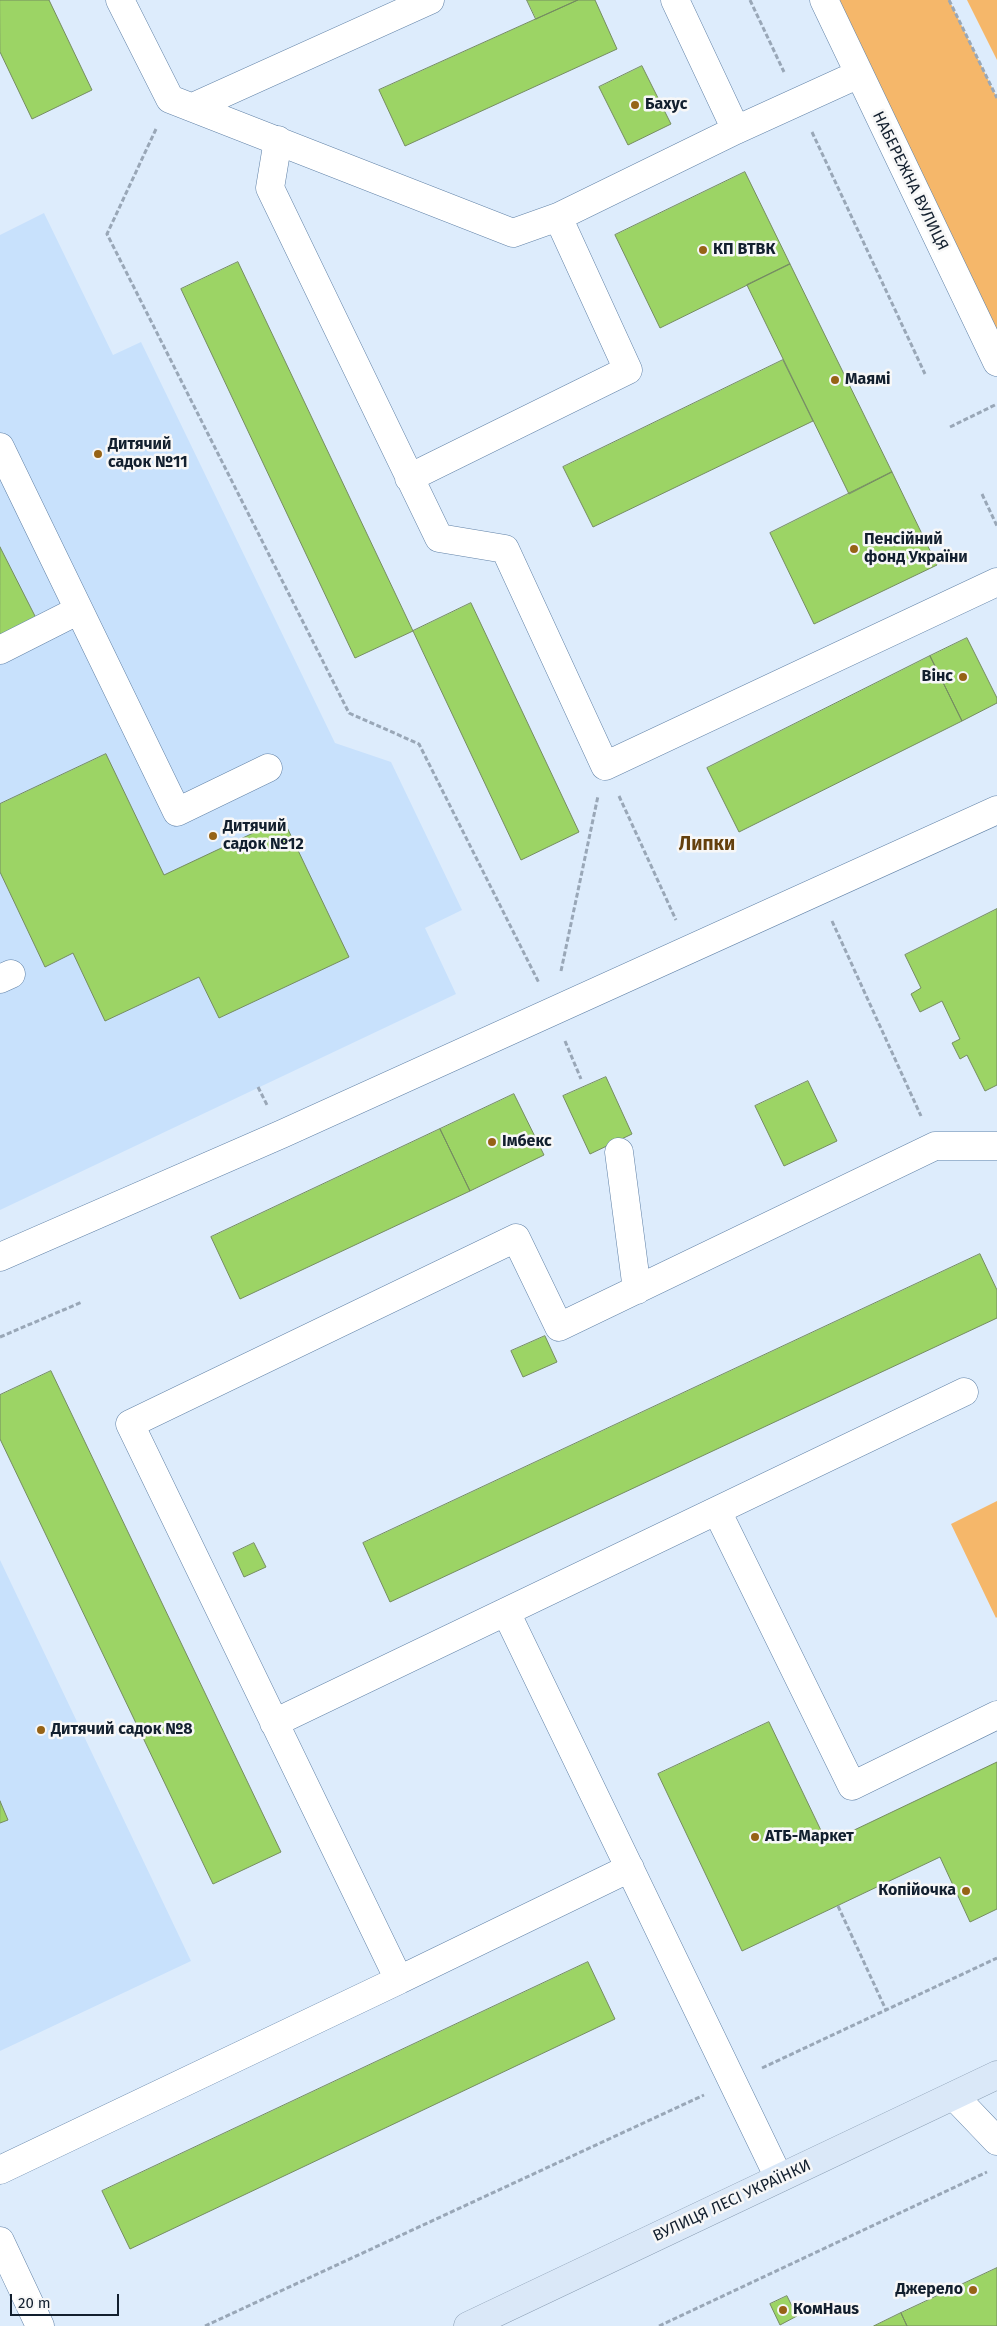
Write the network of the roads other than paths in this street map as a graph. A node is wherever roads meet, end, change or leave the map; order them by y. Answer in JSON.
{"nodes":[{"id":1,"x":120,"y":0,"type":"edge"},
{"id":2,"x":430,"y":0,"type":"edge"},
{"id":3,"x":676,"y":0,"type":"edge"},
{"id":4,"x":824,"y":0,"type":"edge"},
{"id":5,"x":859,"y":74,"type":"junction"},
{"id":6,"x":182,"y":103,"type":"junction"},
{"id":7,"x":736,"y":130,"type":"junction"},
{"id":8,"x":278,"y":140,"type":"junction"},
{"id":9,"x":558,"y":218,"type":"junction"},
{"id":10,"x":997,"y":362,"type":"edge"},
{"id":11,"x":0,"y":448,"type":"edge"},
{"id":12,"x":409,"y":478,"type":"junction"},
{"id":13,"x":997,"y":582,"type":"edge"},
{"id":14,"x":79,"y":610,"type":"junction"},
{"id":15,"x":0,"y":650,"type":"edge"},
{"id":16,"x":268,"y":768,"type":"dead end"},
{"id":17,"x":997,"y":810,"type":"edge"},
{"id":18,"x":997,"y":1146,"type":"edge"},
{"id":19,"x":619,"y":1152,"type":"dead end"},
{"id":20,"x":0,"y":1257,"type":"edge"},
{"id":21,"x":637,"y":1290,"type":"junction"},
{"id":22,"x":964,"y":1392,"type":"dead end"},
{"id":23,"x":717,"y":1511,"type":"junction"},
{"id":24,"x":506,"y":1612,"type":"junction"},
{"id":25,"x":997,"y":1715,"type":"edge"},
{"id":26,"x":274,"y":1723,"type":"junction"},
{"id":27,"x":630,"y":1868,"type":"junction"},
{"id":28,"x":399,"y":1980,"type":"junction"},
{"id":29,"x":997,"y":2075,"type":"edge"},
{"id":30,"x":954,"y":2096,"type":"junction"},
{"id":31,"x":997,"y":2142,"type":"edge"},
{"id":32,"x":0,"y":2170,"type":"edge"},
{"id":33,"x":779,"y":2178,"type":"junction"},
{"id":34,"x":0,"y":2242,"type":"edge"},
{"id":35,"x":40,"y":2326,"type":"edge"},
{"id":36,"x":468,"y":2326,"type":"edge"}],
"edges":[{"from":1,"to":6,"type":"street"},
{"from":2,"to":6,"type":"street"},
{"from":3,"to":7,"type":"street"},
{"from":4,"to":5,"type":"street","name":"НАБЕРЕЖНА ВУЛИЦЯ"},
{"from":5,"to":7,"type":"street"},
{"from":5,"to":10,"type":"street","name":"НАБЕРЕЖНА ВУЛИЦЯ"},
{"from":6,"to":8,"type":"street"},
{"from":7,"to":9,"type":"street"},
{"from":8,"to":9,"type":"street"},
{"from":8,"to":12,"type":"street"},
{"from":9,"to":12,"type":"street"},
{"from":11,"to":14,"type":"street"},
{"from":12,"to":13,"type":"street"},
{"from":14,"to":15,"type":"street"},
{"from":14,"to":16,"type":"street"},
{"from":17,"to":20,"type":"street"},
{"from":18,"to":21,"type":"street"},
{"from":19,"to":21,"type":"street"},
{"from":21,"to":26,"type":"street"},
{"from":22,"to":23,"type":"street"},
{"from":23,"to":24,"type":"street"},
{"from":23,"to":25,"type":"street"},
{"from":24,"to":26,"type":"street"},
{"from":24,"to":27,"type":"street"},
{"from":26,"to":28,"type":"street"},
{"from":27,"to":28,"type":"street"},
{"from":27,"to":33,"type":"street"},
{"from":28,"to":32,"type":"street"},
{"from":29,"to":30,"type":"main road","name":"ВУЛИЦЯ ЛЕСІ УКРАЇНКИ"},
{"from":30,"to":31,"type":"street"},
{"from":30,"to":33,"type":"main road","name":"ВУЛИЦЯ ЛЕСІ УКРАЇНКИ"},
{"from":33,"to":36,"type":"main road","name":"ВУЛИЦЯ ЛЕСІ УКРАЇНКИ"},
{"from":34,"to":35,"type":"street"}]}
